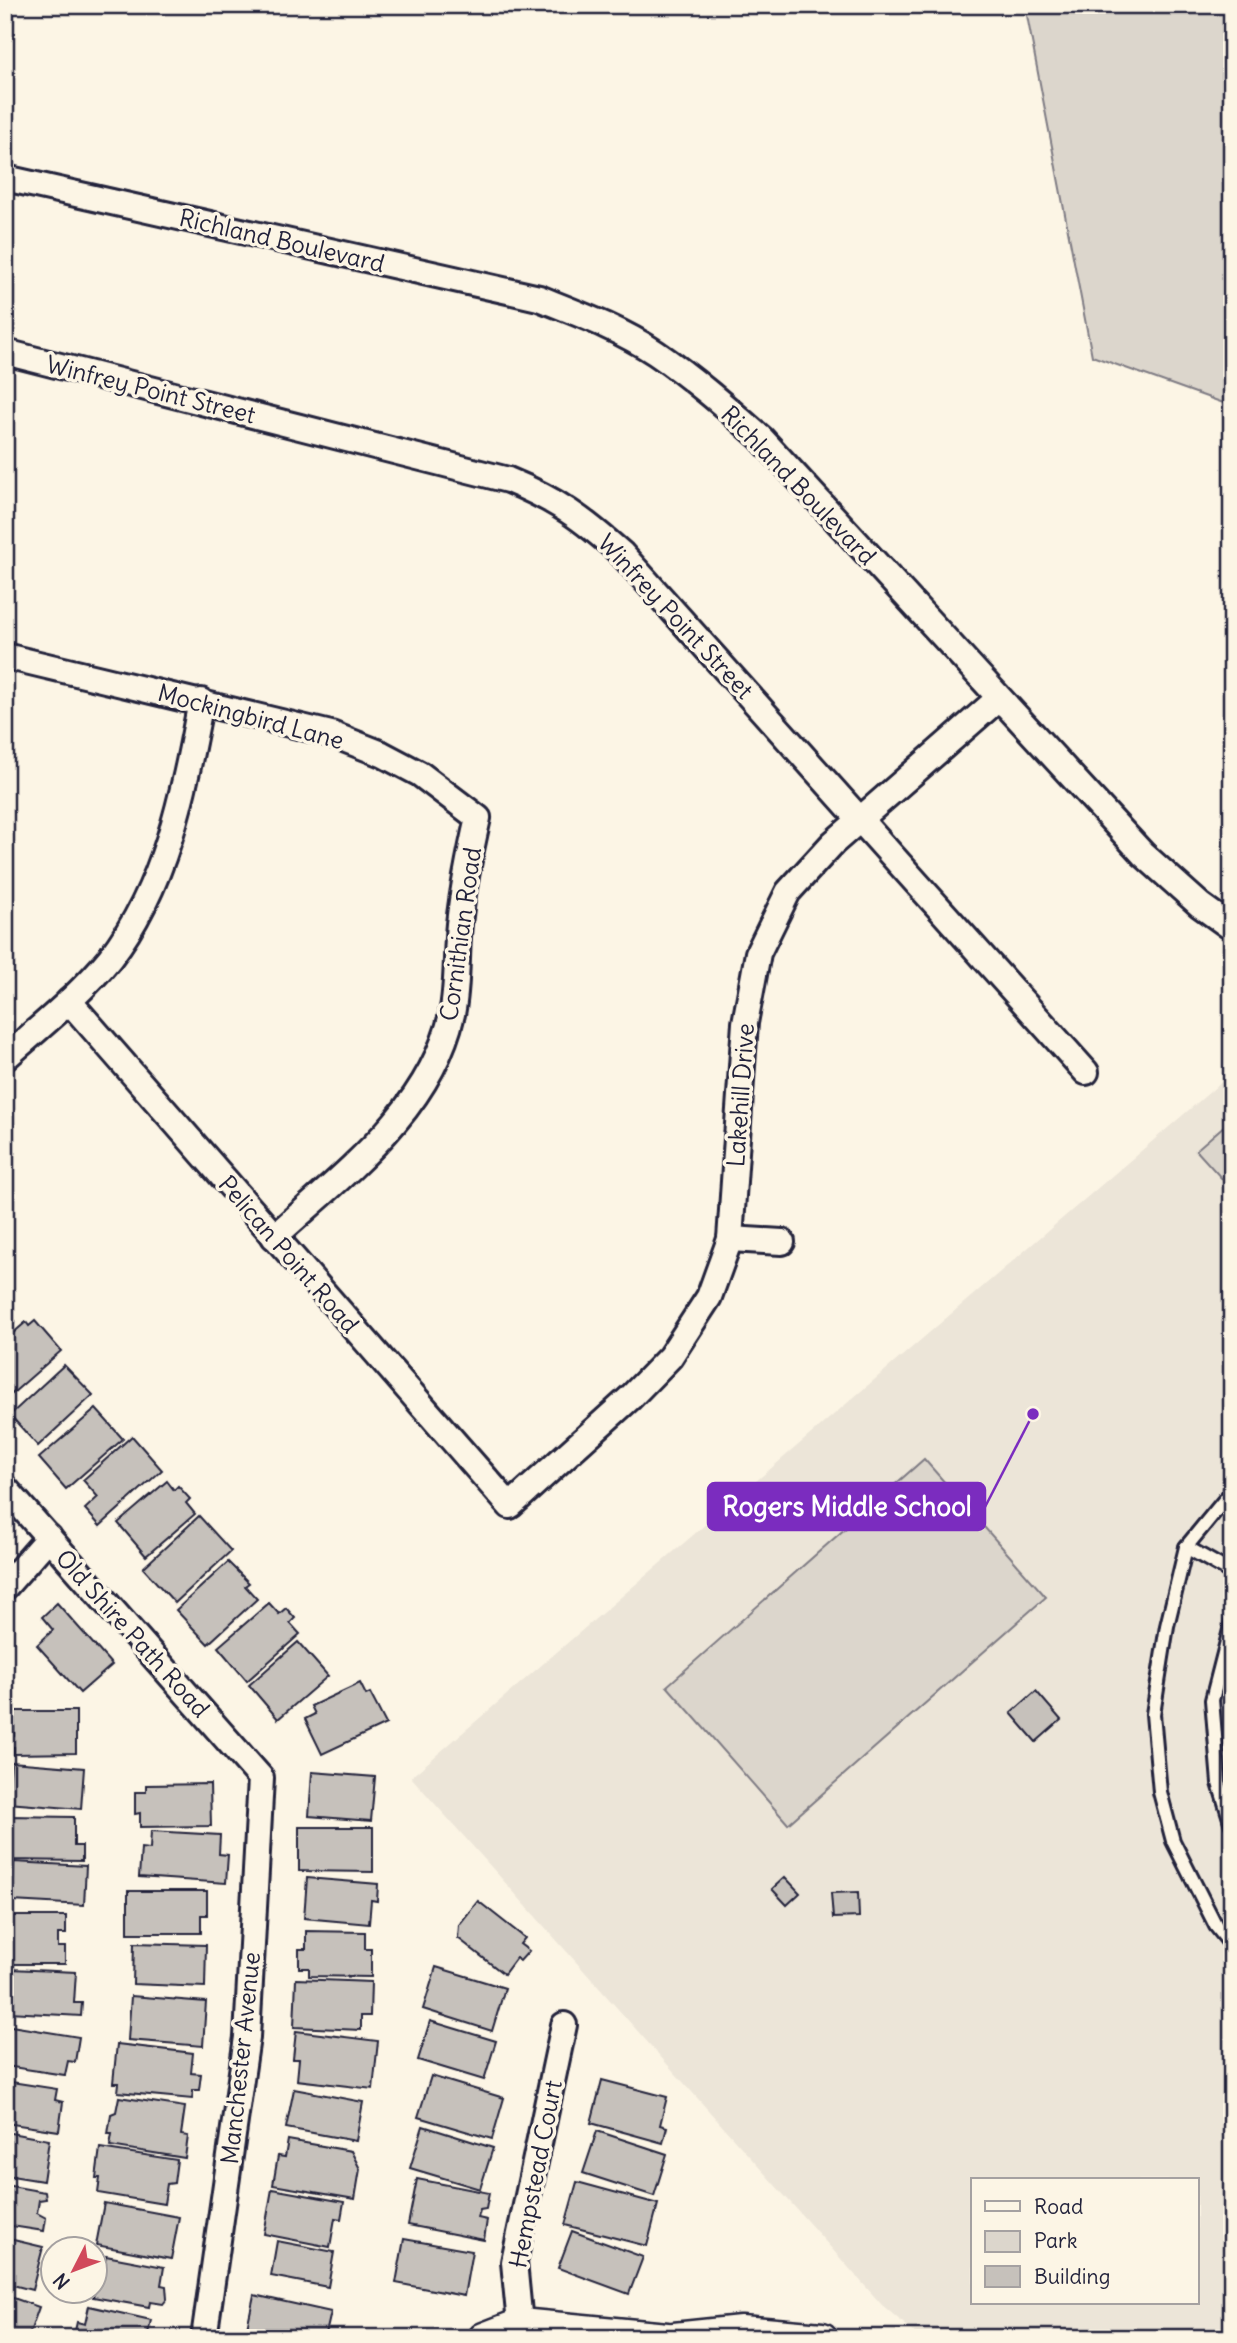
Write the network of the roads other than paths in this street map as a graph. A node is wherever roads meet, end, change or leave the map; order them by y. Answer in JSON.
{"nodes":[{"id":1,"x":5,"y":178,"type":"edge"},
{"id":2,"x":5,"y":352,"type":"edge"},
{"id":3,"x":5,"y":656,"type":"edge"},
{"id":4,"x":998,"y":699,"type":"junction"},
{"id":5,"x":201,"y":701,"type":"junction"},
{"id":6,"x":478,"y":818,"type":"joint"},
{"id":7,"x":860,"y":819,"type":"junction"},
{"id":8,"x":1232,"y":928,"type":"edge"},
{"id":9,"x":69,"y":1001,"type":"junction"},
{"id":10,"x":5,"y":1058,"type":"edge"},
{"id":11,"x":1086,"y":1072,"type":"dead end"},
{"id":12,"x":274,"y":1237,"type":"junction"},
{"id":13,"x":730,"y":1239,"type":"junction"},
{"id":14,"x":782,"y":1242,"type":"dead end"},
{"id":15,"x":5,"y":1488,"type":"edge"},
{"id":16,"x":1232,"y":1491,"type":"edge"},
{"id":17,"x":510,"y":1506,"type":"joint"},
{"id":18,"x":49,"y":1538,"type":"junction"},
{"id":19,"x":1186,"y":1547,"type":"junction"},
{"id":20,"x":1232,"y":1573,"type":"edge"},
{"id":21,"x":5,"y":1587,"type":"edge"},
{"id":22,"x":1232,"y":1622,"type":"edge"},
{"id":23,"x":261,"y":1777,"type":"joint"},
{"id":24,"x":1232,"y":1825,"type":"edge"},
{"id":25,"x":1232,"y":1946,"type":"edge"},
{"id":26,"x":564,"y":2025,"type":"dead end"},
{"id":27,"x":520,"y":2324,"type":"junction"},
{"id":28,"x":204,"y":2338,"type":"edge"},
{"id":29,"x":484,"y":2338,"type":"edge"},
{"id":30,"x":667,"y":2338,"type":"edge"},
{"id":31,"x":674,"y":2338,"type":"edge"},
{"id":32,"x":822,"y":2338,"type":"edge"}],
"edges":[{"from":1,"to":4,"type":"street","name":"Richland Boulevard"},
{"from":2,"to":7,"type":"street","name":"Winfrey Point Street"},
{"from":3,"to":5,"type":"street","name":"Mockingbird Lane"},
{"from":4,"to":7,"type":"street","name":"Lakehill Drive"},
{"from":4,"to":8,"type":"street","name":"Richland Boulevard"},
{"from":5,"to":6,"type":"street","name":"Mockingbird Lane"},
{"from":5,"to":9,"type":"street"},
{"from":6,"to":12,"type":"street","name":"Cornithian Road"},
{"from":7,"to":11,"type":"street","name":"Winfrey Point Street"},
{"from":7,"to":13,"type":"street","name":"Lakehill Drive"},
{"from":9,"to":10,"type":"street"},
{"from":9,"to":12,"type":"street","name":"Pelican Point Road"},
{"from":12,"to":17,"type":"street","name":"Pelican Point Road"},
{"from":13,"to":14,"type":"street"},
{"from":13,"to":17,"type":"street","name":"Lakehill Drive"},
{"from":15,"to":18,"type":"street","name":"Old Shire Path Road"},
{"from":16,"to":19,"type":"lane"},
{"from":18,"to":21,"type":"street"},
{"from":18,"to":23,"type":"street","name":"Old Shire Path Road"},
{"from":19,"to":20,"type":"lane"},
{"from":19,"to":25,"type":"lane"},
{"from":22,"to":24,"type":"lane"},
{"from":23,"to":28,"type":"street","name":"Manchester Avenue"},
{"from":26,"to":27,"type":"street","name":"Hempstead Court"},
{"from":27,"to":29,"type":"street"},
{"from":27,"to":30,"type":"street"},
{"from":31,"to":32,"type":"street"}]}
